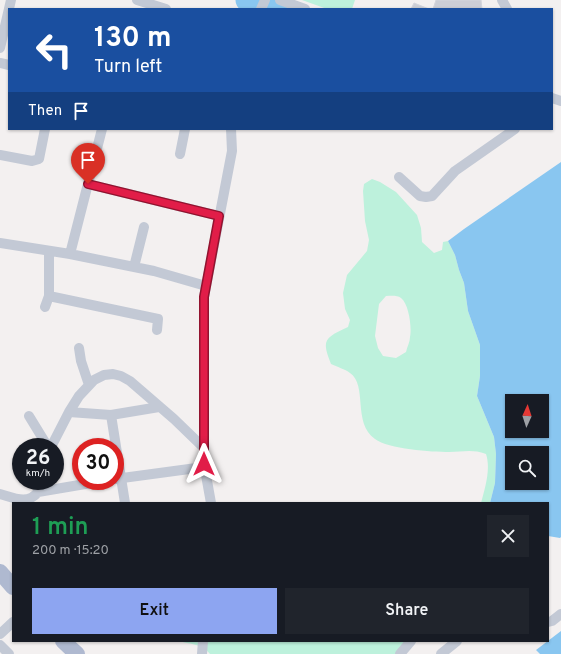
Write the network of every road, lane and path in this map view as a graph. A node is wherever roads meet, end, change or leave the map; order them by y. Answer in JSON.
{"nodes":[{"id":1,"x":137,"y":0,"type":"edge"},
{"id":2,"x":280,"y":0,"type":"edge"},
{"id":3,"x":162,"y":8,"type":"edge"},
{"id":4,"x":302,"y":8,"type":"edge"},
{"id":5,"x":8,"y":12,"type":"edge"},
{"id":6,"x":1,"y":34,"type":"edge"},
{"id":7,"x":0,"y":48,"type":"edge"},
{"id":8,"x":45,"y":130,"type":"edge"},
{"id":9,"x":102,"y":130,"type":"edge"},
{"id":10,"x":186,"y":130,"type":"edge"},
{"id":11,"x":231,"y":130,"type":"edge"},
{"id":12,"x":514,"y":130,"type":"edge"},
{"id":13,"x":180,"y":154,"type":"dead end"},
{"id":14,"x":0,"y":155,"type":"edge"},
{"id":15,"x":399,"y":177,"type":"dead end"},
{"id":16,"x":88,"y":184,"type":"junction"},
{"id":17,"x":219,"y":216,"type":"junction"},
{"id":18,"x":144,"y":227,"type":"dead end"},
{"id":19,"x":0,"y":243,"type":"edge"},
{"id":20,"x":48,"y":251,"type":"junction"},
{"id":21,"x":70,"y":254,"type":"junction"},
{"id":22,"x":134,"y":267,"type":"junction"},
{"id":23,"x":206,"y":286,"type":"junction"},
{"id":24,"x":49,"y":296,"type":"junction"},
{"id":25,"x":45,"y":307,"type":"dead end"},
{"id":26,"x":157,"y":330,"type":"dead end"},
{"id":27,"x":79,"y":348,"type":"dead end"},
{"id":28,"x":89,"y":385,"type":"junction"},
{"id":29,"x":159,"y":407,"type":"junction"},
{"id":30,"x":69,"y":412,"type":"junction"},
{"id":31,"x":111,"y":415,"type":"junction"},
{"id":32,"x":29,"y":416,"type":"dead end"},
{"id":33,"x":42,"y":438,"type":"edge"},
{"id":34,"x":56,"y":438,"type":"edge"},
{"id":35,"x":114,"y":438,"type":"edge"},
{"id":36,"x":204,"y":448,"type":"junction"},
{"id":37,"x":204,"y":467,"type":"junction"},
{"id":38,"x":124,"y":477,"type":"edge"},
{"id":39,"x":72,"y":486,"type":"edge"},
{"id":40,"x":121,"y":490,"type":"edge"},
{"id":41,"x":38,"y":492,"type":"joint"},
{"id":42,"x":0,"y":494,"type":"edge"},
{"id":43,"x":125,"y":502,"type":"edge"},
{"id":44,"x":210,"y":502,"type":"edge"},
{"id":45,"x":0,"y":572,"type":"edge"},
{"id":46,"x":12,"y":586,"type":"edge"},
{"id":47,"x":561,"y":614,"type":"edge"},
{"id":48,"x":549,"y":622,"type":"edge"},
{"id":49,"x":12,"y":623,"type":"edge"},
{"id":50,"x":0,"y":634,"type":"edge"},
{"id":51,"x":64,"y":642,"type":"edge"},
{"id":52,"x":203,"y":642,"type":"edge"},
{"id":53,"x":410,"y":642,"type":"edge"},
{"id":54,"x":456,"y":642,"type":"edge"},
{"id":55,"x":0,"y":645,"type":"edge"},
{"id":56,"x":9,"y":654,"type":"edge"},
{"id":57,"x":76,"y":654,"type":"edge"},
{"id":58,"x":202,"y":654,"type":"edge"},
{"id":59,"x":400,"y":654,"type":"edge"},
{"id":60,"x":440,"y":654,"type":"edge"}],
"edges":[{"from":1,"to":3,"type":"street"},
{"from":2,"to":4,"type":"street"},
{"from":5,"to":6,"type":"street"},
{"from":6,"to":7,"type":"street"},
{"from":8,"to":14,"type":"street"},
{"from":9,"to":16,"type":"street"},
{"from":10,"to":13,"type":"street"},
{"from":11,"to":17,"type":"street"},
{"from":12,"to":15,"type":"street"},
{"from":16,"to":17,"type":"street"},
{"from":16,"to":21,"type":"street"},
{"from":17,"to":23,"type":"street"},
{"from":18,"to":22,"type":"street"},
{"from":19,"to":20,"type":"street"},
{"from":20,"to":21,"type":"street"},
{"from":20,"to":24,"type":"street"},
{"from":21,"to":22,"type":"street"},
{"from":22,"to":23,"type":"street"},
{"from":23,"to":36,"type":"street"},
{"from":24,"to":25,"type":"street"},
{"from":24,"to":26,"type":"street"},
{"from":27,"to":28,"type":"street"},
{"from":28,"to":29,"type":"street"},
{"from":28,"to":30,"type":"street"},
{"from":29,"to":31,"type":"street"},
{"from":29,"to":36,"type":"street"},
{"from":30,"to":31,"type":"street"},
{"from":30,"to":34,"type":"street"},
{"from":31,"to":35,"type":"street"},
{"from":32,"to":33,"type":"street"},
{"from":36,"to":37,"type":"street"},
{"from":37,"to":38,"type":"street"},
{"from":37,"to":44,"type":"street"},
{"from":39,"to":41,"type":"street"},
{"from":40,"to":43,"type":"street"},
{"from":41,"to":42,"type":"street"},
{"from":45,"to":46,"type":"main road"},
{"from":47,"to":48,"type":"street"},
{"from":49,"to":50,"type":"street"},
{"from":51,"to":57,"type":"main road"},
{"from":52,"to":58,"type":"street"},
{"from":53,"to":59,"type":"street"},
{"from":54,"to":60,"type":"street"},
{"from":55,"to":56,"type":"street"}]}
